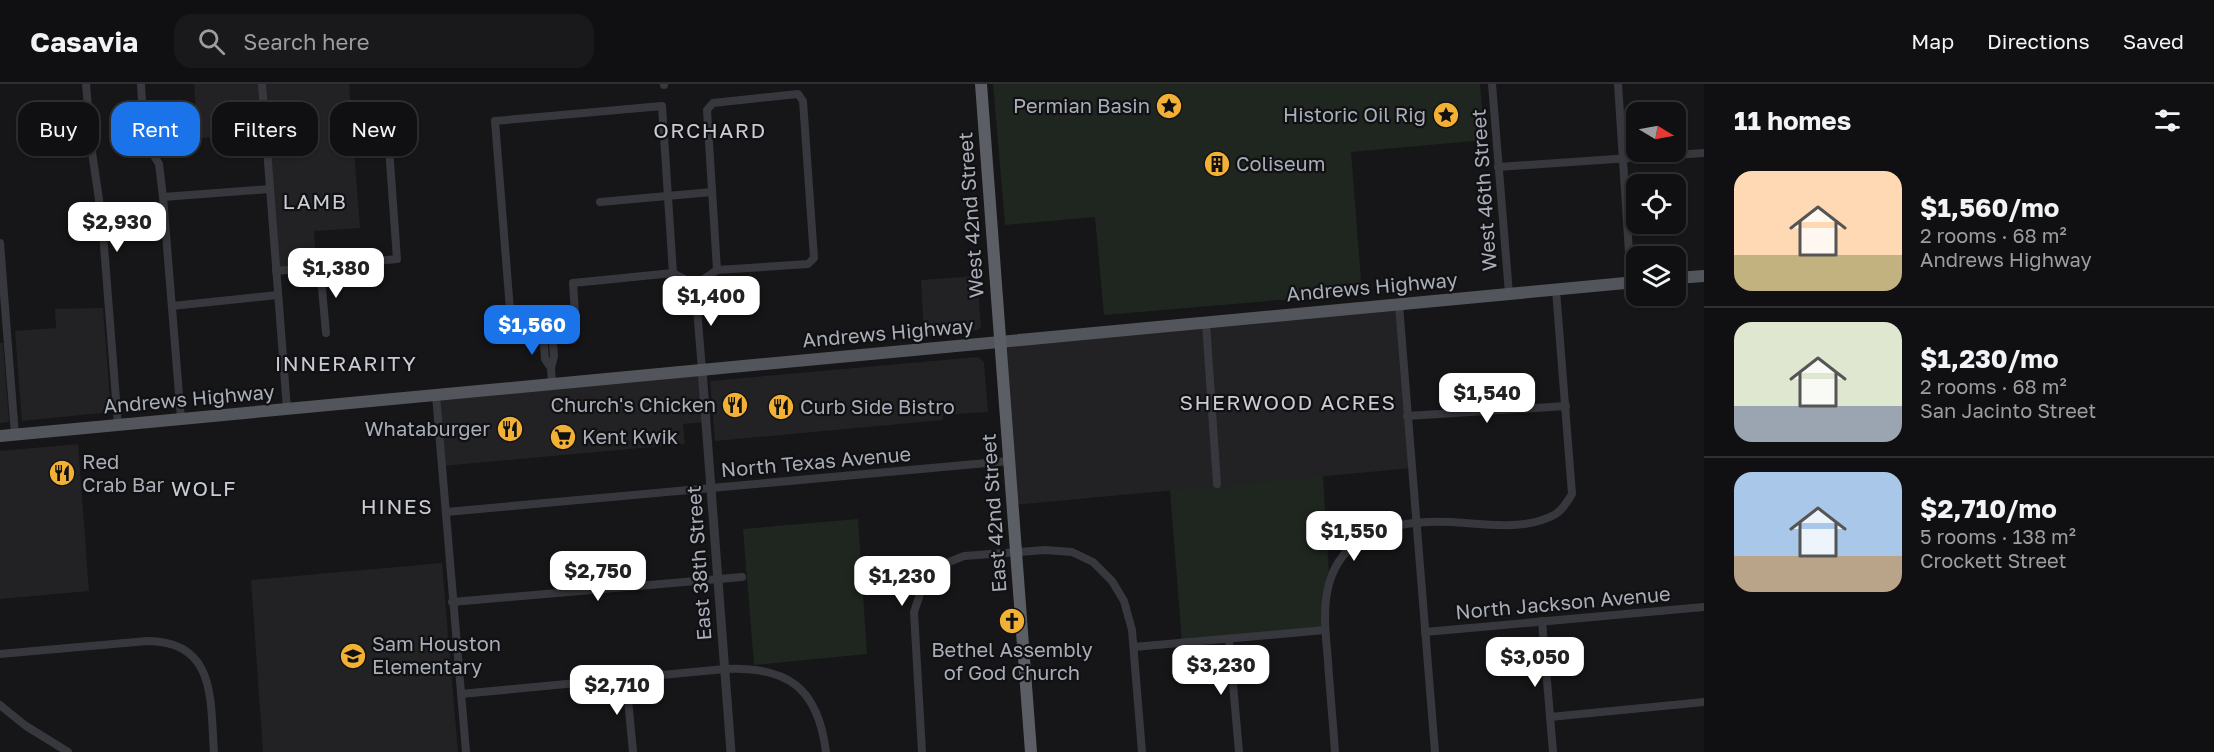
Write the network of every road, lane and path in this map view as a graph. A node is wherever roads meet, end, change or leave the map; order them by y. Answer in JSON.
{"nodes":[{"id":1,"x":86,"y":84,"type":"edge"},
{"id":2,"x":141,"y":84,"type":"edge"},
{"id":3,"x":262,"y":84,"type":"edge"},
{"id":4,"x":981,"y":84,"type":"edge"},
{"id":5,"x":1492,"y":84,"type":"edge"},
{"id":6,"x":1618,"y":84,"type":"edge"},
{"id":7,"x":1704,"y":153,"type":"edge"},
{"id":8,"x":390,"y":156,"type":"edge"},
{"id":9,"x":1623,"y":158,"type":"junction"},
{"id":10,"x":1498,"y":167,"type":"junction"},
{"id":11,"x":270,"y":189,"type":"junction"},
{"id":12,"x":712,"y":192,"type":"junction"},
{"id":13,"x":668,"y":194,"type":"junction"},
{"id":14,"x":163,"y":198,"type":"junction"},
{"id":15,"x":600,"y":202,"type":"dead end"},
{"id":16,"x":0,"y":243,"type":"edge"},
{"id":17,"x":1631,"y":246,"type":"edge"},
{"id":18,"x":320,"y":267,"type":"junction"},
{"id":19,"x":717,"y":270,"type":"junction"},
{"id":20,"x":276,"y":271,"type":"junction"},
{"id":21,"x":673,"y":273,"type":"junction"},
{"id":22,"x":1704,"y":276,"type":"edge"},
{"id":23,"x":1686,"y":277,"type":"edge"},
{"id":24,"x":1626,"y":283,"type":"edge"},
{"id":25,"x":695,"y":285,"type":"junction"},
{"id":26,"x":1556,"y":290,"type":"junction"},
{"id":27,"x":1509,"y":294,"type":"junction"},
{"id":28,"x":278,"y":295,"type":"junction"},
{"id":29,"x":1399,"y":304,"type":"junction"},
{"id":30,"x":172,"y":306,"type":"junction"},
{"id":31,"x":1206,"y":323,"type":"junction"},
{"id":32,"x":547,"y":332,"type":"junction"},
{"id":33,"x":326,"y":333,"type":"dead end"},
{"id":34,"x":1000,"y":342,"type":"junction"},
{"id":35,"x":702,"y":370,"type":"junction"},
{"id":36,"x":552,"y":385,"type":"junction"},
{"id":37,"x":436,"y":395,"type":"junction"},
{"id":38,"x":1566,"y":406,"type":"junction"},
{"id":39,"x":287,"y":409,"type":"junction"},
{"id":40,"x":1407,"y":416,"type":"junction"},
{"id":41,"x":181,"y":419,"type":"junction"},
{"id":42,"x":118,"y":425,"type":"junction"},
{"id":43,"x":15,"y":435,"type":"junction"},
{"id":44,"x":0,"y":436,"type":"edge"},
{"id":45,"x":1009,"y":461,"type":"junction"},
{"id":46,"x":1217,"y":484,"type":"dead end"},
{"id":47,"x":711,"y":488,"type":"junction"},
{"id":48,"x":446,"y":512,"type":"junction"},
{"id":49,"x":1417,"y":524,"type":"junction"},
{"id":50,"x":1016,"y":551,"type":"junction"},
{"id":51,"x":742,"y":577,"type":"dead end"},
{"id":52,"x":718,"y":579,"type":"junction"},
{"id":53,"x":452,"y":602,"type":"junction"},
{"id":54,"x":1704,"y":607,"type":"edge"},
{"id":55,"x":1542,"y":621,"type":"junction"},
{"id":56,"x":1325,"y":630,"type":"junction"},
{"id":57,"x":1425,"y":632,"type":"junction"},
{"id":58,"x":1229,"y":639,"type":"junction"},
{"id":59,"x":1134,"y":647,"type":"junction"},
{"id":60,"x":0,"y":654,"type":"edge"},
{"id":61,"x":725,"y":669,"type":"junction"},
{"id":62,"x":627,"y":678,"type":"junction"},
{"id":63,"x":461,"y":694,"type":"junction"},
{"id":64,"x":1704,"y":702,"type":"edge"},
{"id":65,"x":0,"y":705,"type":"edge"},
{"id":66,"x":1550,"y":717,"type":"junction"},
{"id":67,"x":68,"y":752,"type":"edge"},
{"id":68,"x":214,"y":752,"type":"edge"},
{"id":69,"x":466,"y":752,"type":"edge"},
{"id":70,"x":633,"y":752,"type":"edge"},
{"id":71,"x":731,"y":752,"type":"edge"},
{"id":72,"x":826,"y":752,"type":"edge"},
{"id":73,"x":922,"y":752,"type":"edge"},
{"id":74,"x":1031,"y":752,"type":"edge"},
{"id":75,"x":1142,"y":752,"type":"edge"},
{"id":76,"x":1239,"y":752,"type":"edge"},
{"id":77,"x":1335,"y":752,"type":"edge"},
{"id":78,"x":1435,"y":752,"type":"edge"},
{"id":79,"x":1553,"y":752,"type":"edge"}],
"edges":[{"from":1,"to":42,"type":"street"},
{"from":2,"to":14,"type":"street"},
{"from":3,"to":11,"type":"street"},
{"from":4,"to":34,"type":"highway","name":"West 42nd Street"},
{"from":5,"to":10,"type":"street","name":"West 46th Street"},
{"from":6,"to":9,"type":"street"},
{"from":7,"to":9,"type":"street"},
{"from":8,"to":18,"type":"street"},
{"from":9,"to":10,"type":"street"},
{"from":9,"to":17,"type":"street"},
{"from":10,"to":27,"type":"street","name":"West 46th Street"},
{"from":11,"to":14,"type":"street"},
{"from":11,"to":20,"type":"street"},
{"from":12,"to":13,"type":"street"},
{"from":12,"to":19,"type":"street"},
{"from":12,"to":19,"type":"street"},
{"from":13,"to":15,"type":"street"},
{"from":13,"to":21,"type":"street"},
{"from":13,"to":32,"type":"street"},
{"from":14,"to":30,"type":"street"},
{"from":16,"to":43,"type":"street"},
{"from":18,"to":20,"type":"street"},
{"from":18,"to":33,"type":"street"},
{"from":19,"to":25,"type":"street"},
{"from":20,"to":28,"type":"street"},
{"from":21,"to":25,"type":"street"},
{"from":21,"to":32,"type":"street"},
{"from":22,"to":23,"type":"main road"},
{"from":24,"to":26,"type":"main road","name":"Andrews Highway"},
{"from":25,"to":35,"type":"street"},
{"from":26,"to":27,"type":"main road","name":"Andrews Highway"},
{"from":26,"to":38,"type":"street"},
{"from":27,"to":29,"type":"main road","name":"Andrews Highway"},
{"from":28,"to":30,"type":"street"},
{"from":28,"to":39,"type":"street"},
{"from":29,"to":31,"type":"main road","name":"Andrews Highway"},
{"from":29,"to":40,"type":"street"},
{"from":30,"to":41,"type":"street"},
{"from":31,"to":34,"type":"main road","name":"Andrews Highway"},
{"from":31,"to":46,"type":"street"},
{"from":32,"to":36,"type":"street"},
{"from":34,"to":35,"type":"main road","name":"Andrews Highway"},
{"from":34,"to":45,"type":"highway","name":"East 42nd Street"},
{"from":35,"to":36,"type":"main road","name":"Andrews Highway"},
{"from":35,"to":47,"type":"street","name":"East 38th Street"},
{"from":36,"to":37,"type":"main road","name":"Andrews Highway"},
{"from":37,"to":39,"type":"main road","name":"Andrews Highway"},
{"from":37,"to":48,"type":"street"},
{"from":38,"to":40,"type":"street"},
{"from":38,"to":49,"type":"street"},
{"from":39,"to":41,"type":"main road","name":"Andrews Highway"},
{"from":40,"to":49,"type":"street"},
{"from":41,"to":42,"type":"main road","name":"Andrews Highway"},
{"from":42,"to":43,"type":"main road","name":"Andrews Highway"},
{"from":43,"to":44,"type":"main road","name":"Andrews Highway"},
{"from":45,"to":47,"type":"street","name":"North Texas Avenue"},
{"from":45,"to":50,"type":"highway","name":"East 42nd Street"},
{"from":47,"to":48,"type":"street","name":"North Texas Avenue"},
{"from":47,"to":52,"type":"street","name":"East 38th Street"},
{"from":48,"to":53,"type":"street"},
{"from":49,"to":56,"type":"street"},
{"from":49,"to":57,"type":"street"},
{"from":50,"to":59,"type":"street"},
{"from":50,"to":73,"type":"street"},
{"from":50,"to":74,"type":"highway","name":"East 42nd Street"},
{"from":51,"to":52,"type":"street"},
{"from":52,"to":53,"type":"street"},
{"from":52,"to":61,"type":"street","name":"East 38th Street"},
{"from":53,"to":63,"type":"street"},
{"from":54,"to":55,"type":"street","name":"North Jackson Avenue"},
{"from":55,"to":57,"type":"street","name":"North Jackson Avenue"},
{"from":55,"to":66,"type":"street"},
{"from":56,"to":58,"type":"street"},
{"from":56,"to":77,"type":"street"},
{"from":57,"to":78,"type":"street"},
{"from":58,"to":59,"type":"street"},
{"from":58,"to":76,"type":"street"},
{"from":59,"to":75,"type":"street"},
{"from":60,"to":68,"type":"street"},
{"from":61,"to":62,"type":"street"},
{"from":61,"to":71,"type":"street","name":"East 38th Street"},
{"from":61,"to":72,"type":"street"},
{"from":62,"to":63,"type":"street"},
{"from":62,"to":70,"type":"street"},
{"from":63,"to":69,"type":"street"},
{"from":64,"to":66,"type":"street"},
{"from":65,"to":67,"type":"street"},
{"from":66,"to":79,"type":"street"}]}
